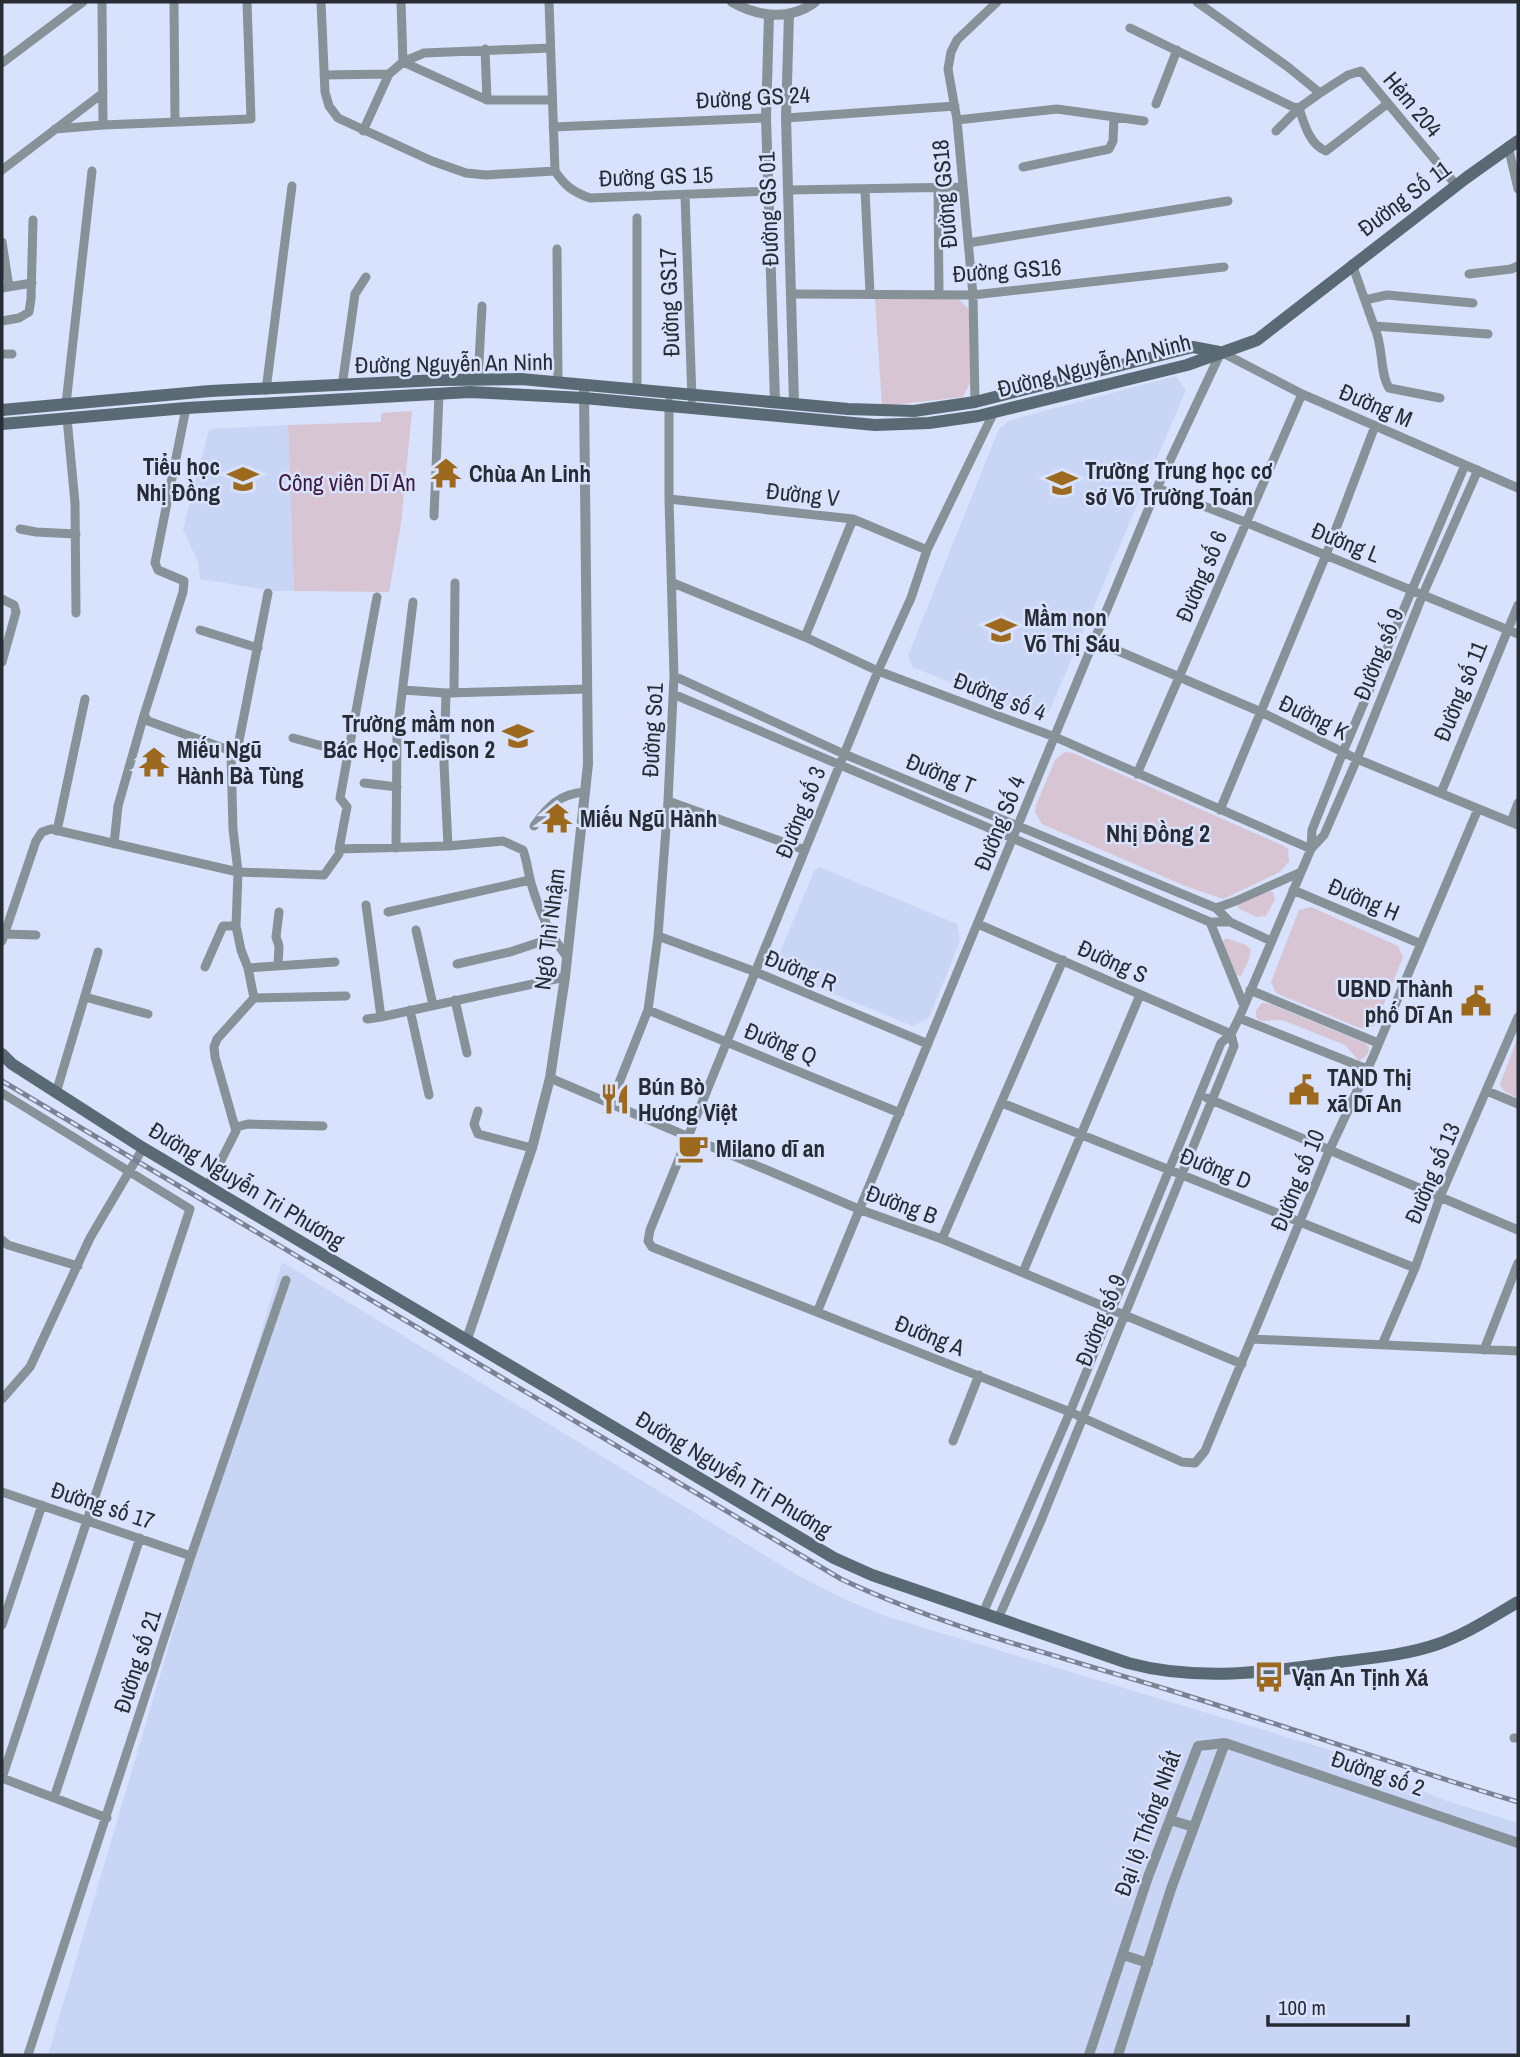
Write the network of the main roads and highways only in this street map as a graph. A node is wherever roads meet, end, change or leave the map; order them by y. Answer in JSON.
{"nodes":[{"id":1,"x":1513,"y":144,"type":"edge"},
{"id":2,"x":1221,"y":352,"type":"junction"},
{"id":3,"x":439,"y":380,"type":"junction"},
{"id":4,"x":185,"y":393,"type":"junction"},
{"id":5,"x":439,"y":394,"type":"junction"},
{"id":6,"x":669,"y":399,"type":"junction"},
{"id":7,"x":692,"y":401,"type":"junction"},
{"id":8,"x":775,"y":401,"type":"junction"},
{"id":9,"x":975,"y":402,"type":"junction"},
{"id":10,"x":794,"y":403,"type":"junction"},
{"id":11,"x":186,"y":408,"type":"junction"},
{"id":12,"x":2,"y":410,"type":"edge"},
{"id":13,"x":775,"y":415,"type":"junction"},
{"id":14,"x":978,"y":416,"type":"junction"},
{"id":15,"x":794,"y":417,"type":"junction"},
{"id":16,"x":2,"y":424,"type":"edge"},
{"id":17,"x":2,"y":1054,"type":"edge"},
{"id":18,"x":1518,"y":1602,"type":"edge"}],
"edges":[{"from":1,"to":2,"type":"main road","name":"Đường Số 11"},
{"from":2,"to":9,"type":"main road","name":"Đường Nguyễn An Ninh"},
{"from":2,"to":14,"type":"main road","name":"Đường Nguyễn An Ninh"},
{"from":3,"to":4,"type":"main road","name":"Đường Nguyễn An Ninh"},
{"from":3,"to":5,"type":"main road"},
{"from":3,"to":6,"type":"main road","name":"Đường Nguyễn An Ninh"},
{"from":4,"to":11,"type":"main road"},
{"from":4,"to":12,"type":"main road","name":"Đường Nguyễn An Ninh"},
{"from":5,"to":6,"type":"main road","name":"Đường Nguyễn An Ninh"},
{"from":5,"to":11,"type":"main road","name":"Đường Nguyễn An Ninh"},
{"from":6,"to":7,"type":"main road","name":"Đường Nguyễn An Ninh"},
{"from":7,"to":8,"type":"main road","name":"Đường Nguyễn An Ninh"},
{"from":7,"to":13,"type":"main road","name":"Đường Nguyễn An Ninh"},
{"from":8,"to":10,"type":"main road","name":"Đường Nguyễn An Ninh"},
{"from":8,"to":13,"type":"main road"},
{"from":9,"to":10,"type":"main road","name":"Đường Nguyễn An Ninh"},
{"from":9,"to":14,"type":"main road"},
{"from":10,"to":15,"type":"main road"},
{"from":11,"to":16,"type":"main road","name":"Đường Nguyễn An Ninh"},
{"from":13,"to":15,"type":"main road","name":"Đường Nguyễn An Ninh"},
{"from":14,"to":15,"type":"main road","name":"Đường Nguyễn An Ninh"},
{"from":17,"to":18,"type":"main road","name":"Đường Nguyễn Tri Phương"}]}
